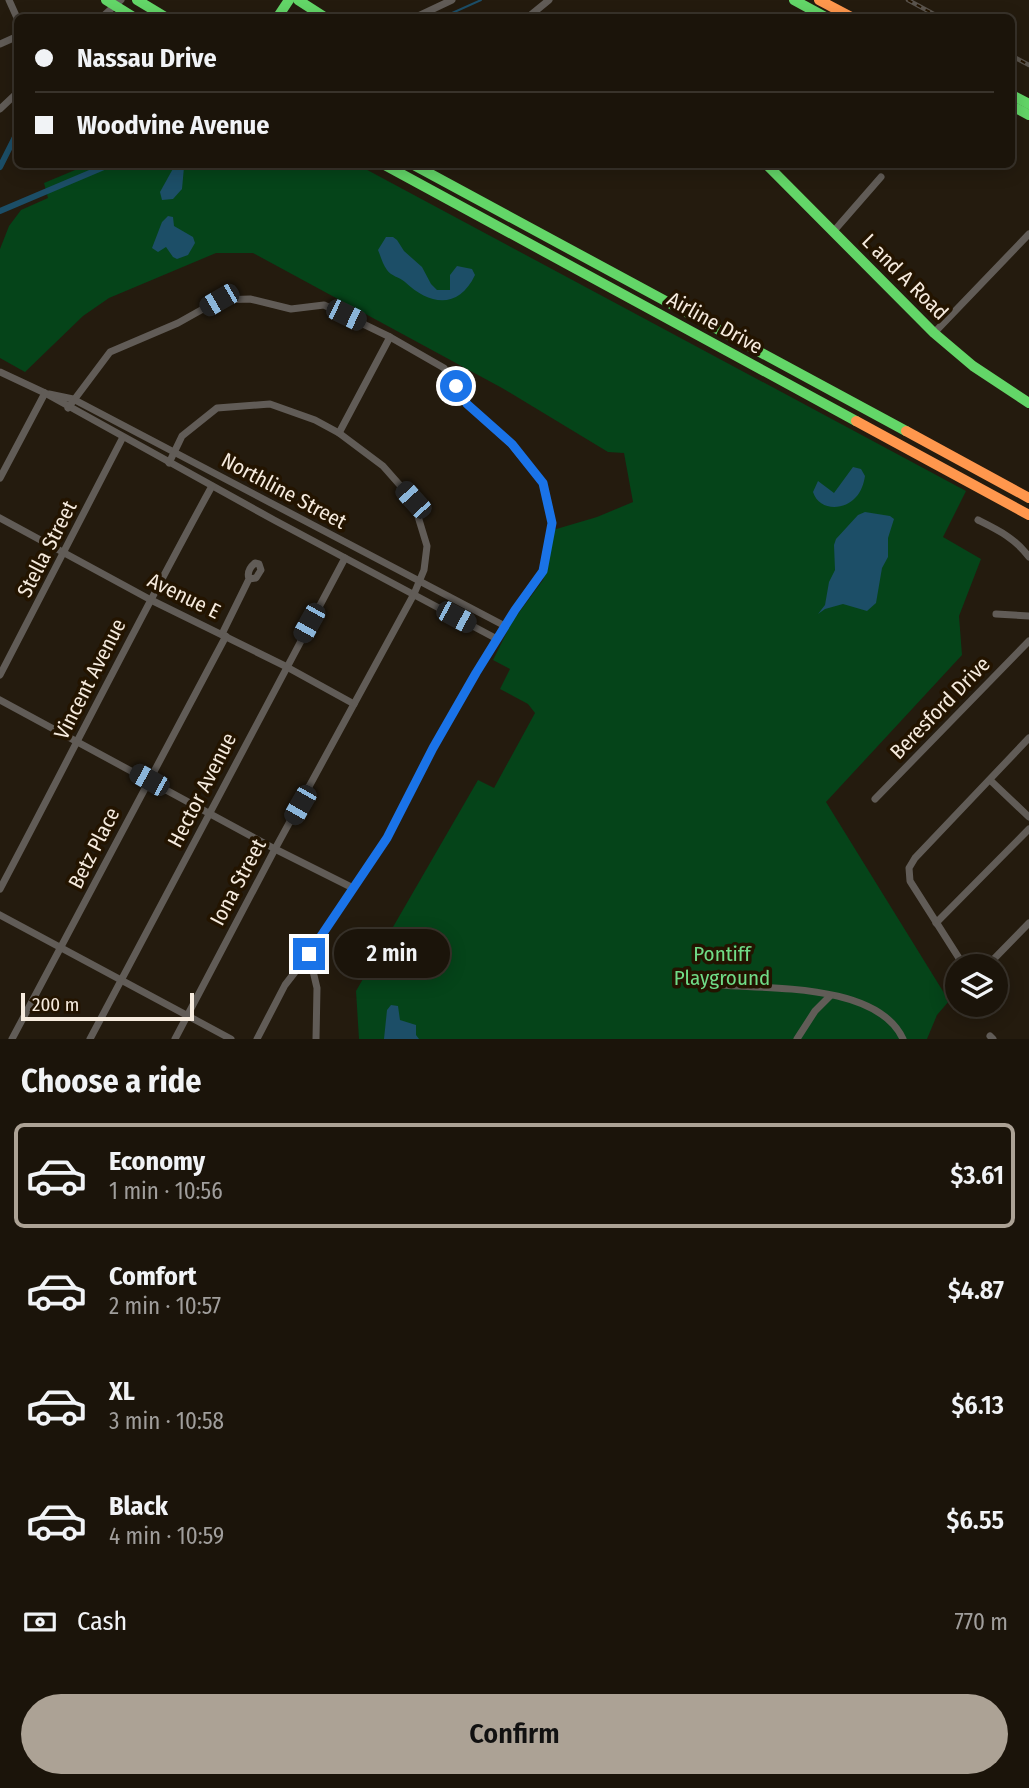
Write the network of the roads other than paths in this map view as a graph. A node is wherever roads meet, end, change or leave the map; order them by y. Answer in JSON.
{"nodes":[{"id":1,"x":137,"y":0,"type":"edge"},
{"id":2,"x":298,"y":0,"type":"edge"},
{"id":3,"x":452,"y":0,"type":"edge"},
{"id":4,"x":549,"y":0,"type":"edge"},
{"id":5,"x":794,"y":0,"type":"edge"},
{"id":6,"x":819,"y":0,"type":"edge"},
{"id":7,"x":114,"y":2,"type":"edge"},
{"id":8,"x":130,"y":14,"type":"edge"},
{"id":9,"x":162,"y":14,"type":"edge"},
{"id":10,"x":320,"y":14,"type":"edge"},
{"id":11,"x":422,"y":14,"type":"edge"},
{"id":12,"x":532,"y":14,"type":"edge"},
{"id":13,"x":820,"y":14,"type":"edge"},
{"id":14,"x":845,"y":14,"type":"edge"},
{"id":15,"x":14,"y":96,"type":"edge"},
{"id":16,"x":0,"y":109,"type":"edge"},
{"id":17,"x":390,"y":168,"type":"edge"},
{"id":18,"x":419,"y":168,"type":"edge"},
{"id":19,"x":770,"y":168,"type":"edge"},
{"id":20,"x":881,"y":177,"type":"dead end"},
{"id":21,"x":833,"y":232,"type":"junction"},
{"id":22,"x":1029,"y":234,"type":"edge"},
{"id":23,"x":610,"y":272,"type":"junction"},
{"id":24,"x":603,"y":285,"type":"junction"},
{"id":25,"x":934,"y":333,"type":"junction"},
{"id":26,"x":390,"y":337,"type":"junction"},
{"id":27,"x":0,"y":372,"type":"edge"},
{"id":28,"x":45,"y":393,"type":"junction"},
{"id":29,"x":73,"y":399,"type":"junction"},
{"id":30,"x":1027,"y":399,"type":"edge"},
{"id":31,"x":848,"y":400,"type":"junction"},
{"id":32,"x":68,"y":408,"type":"junction"},
{"id":33,"x":841,"y":414,"type":"junction"},
{"id":34,"x":339,"y":433,"type":"junction"},
{"id":35,"x":123,"y":437,"type":"junction"},
{"id":36,"x":174,"y":452,"type":"junction"},
{"id":37,"x":958,"y":459,"type":"junction"},
{"id":38,"x":169,"y":463,"type":"junction"},
{"id":39,"x":951,"y":473,"type":"junction"},
{"id":40,"x":0,"y":478,"type":"edge"},
{"id":41,"x":212,"y":486,"type":"junction"},
{"id":42,"x":1029,"y":498,"type":"edge"},
{"id":43,"x":1029,"y":515,"type":"edge"},
{"id":44,"x":0,"y":518,"type":"edge"},
{"id":45,"x":978,"y":520,"type":"dead end"},
{"id":46,"x":65,"y":554,"type":"junction"},
{"id":47,"x":1029,"y":556,"type":"edge"},
{"id":48,"x":345,"y":558,"type":"junction"},
{"id":49,"x":249,"y":579,"type":"dead end"},
{"id":50,"x":419,"y":582,"type":"junction"},
{"id":51,"x":414,"y":594,"type":"junction"},
{"id":52,"x":151,"y":600,"type":"junction"},
{"id":53,"x":996,"y":614,"type":"dead end"},
{"id":54,"x":1029,"y":616,"type":"edge"},
{"id":55,"x":505,"y":626,"type":"junction"},
{"id":56,"x":224,"y":635,"type":"junction"},
{"id":57,"x":497,"y":639,"type":"junction"},
{"id":58,"x":1029,"y":641,"type":"edge"},
{"id":59,"x":285,"y":666,"type":"junction"},
{"id":60,"x":0,"y":675,"type":"edge"},
{"id":61,"x":0,"y":699,"type":"edge"},
{"id":62,"x":354,"y":704,"type":"junction"},
{"id":63,"x":1029,"y":738,"type":"edge"},
{"id":64,"x":78,"y":741,"type":"junction"},
{"id":65,"x":149,"y":780,"type":"junction"},
{"id":66,"x":990,"y":780,"type":"junction"},
{"id":67,"x":875,"y":799,"type":"dead end"},
{"id":68,"x":211,"y":813,"type":"junction"},
{"id":69,"x":1029,"y":817,"type":"edge"},
{"id":70,"x":1029,"y":829,"type":"edge"},
{"id":71,"x":275,"y":849,"type":"junction"},
{"id":72,"x":353,"y":888,"type":"junction"},
{"id":73,"x":0,"y":889,"type":"edge"},
{"id":74,"x":0,"y":915,"type":"edge"},
{"id":75,"x":936,"y":923,"type":"junction"},
{"id":76,"x":1029,"y":923,"type":"edge"},
{"id":77,"x":61,"y":949,"type":"junction"},
{"id":78,"x":309,"y":954,"type":"junction"},
{"id":79,"x":956,"y":954,"type":"edge"},
{"id":80,"x":999,"y":954,"type":"edge"},
{"id":81,"x":121,"y":979,"type":"junction"},
{"id":82,"x":720,"y":985,"type":"dead end"},
{"id":83,"x":830,"y":996,"type":"junction"},
{"id":84,"x":188,"y":1016,"type":"junction"},
{"id":85,"x":12,"y":1039,"type":"edge"},
{"id":86,"x":90,"y":1039,"type":"edge"},
{"id":87,"x":176,"y":1039,"type":"edge"},
{"id":88,"x":231,"y":1039,"type":"edge"},
{"id":89,"x":257,"y":1039,"type":"edge"},
{"id":90,"x":316,"y":1039,"type":"edge"},
{"id":91,"x":797,"y":1039,"type":"edge"},
{"id":92,"x":903,"y":1039,"type":"edge"}],
"edges":[{"from":1,"to":9,"type":"main road"},
{"from":2,"to":10,"type":"main road"},
{"from":3,"to":11,"type":"street"},
{"from":4,"to":12,"type":"street"},
{"from":5,"to":13,"type":"main road"},
{"from":6,"to":14,"type":"main road"},
{"from":7,"to":8,"type":"main road"},
{"from":15,"to":16,"type":"street"},
{"from":17,"to":24,"type":"main road","name":"Airline Drive"},
{"from":18,"to":23,"type":"main road","name":"Airline Drive"},
{"from":19,"to":21,"type":"main road","name":"L and A Road"},
{"from":20,"to":21,"type":"street"},
{"from":21,"to":25,"type":"main road","name":"L and A Road"},
{"from":22,"to":25,"type":"street"},
{"from":23,"to":24,"type":"main road"},
{"from":23,"to":31,"type":"main road","name":"Airline Drive"},
{"from":24,"to":33,"type":"main road","name":"Airline Drive"},
{"from":25,"to":30,"type":"main road","name":"L and A Road"},
{"from":26,"to":29,"type":"street"},
{"from":26,"to":34,"type":"street"},
{"from":26,"to":55,"type":"street"},
{"from":27,"to":28,"type":"street","name":"Northline Street"},
{"from":28,"to":29,"type":"street","name":"Northline Street"},
{"from":28,"to":32,"type":"street","name":"Northline Street"},
{"from":28,"to":40,"type":"street"},
{"from":29,"to":32,"type":"street"},
{"from":29,"to":36,"type":"street","name":"Northline Street"},
{"from":31,"to":33,"type":"main road"},
{"from":31,"to":37,"type":"main road","name":"Airline Drive"},
{"from":32,"to":35,"type":"street","name":"Northline Street"},
{"from":33,"to":39,"type":"main road","name":"Airline Drive"},
{"from":34,"to":36,"type":"street","name":"Iona Street"},
{"from":34,"to":50,"type":"street","name":"Iona Street"},
{"from":35,"to":38,"type":"street","name":"Northline Street"},
{"from":35,"to":46,"type":"street","name":"Stella Street"},
{"from":36,"to":38,"type":"street","name":"Iona Street"},
{"from":36,"to":50,"type":"street","name":"Northline Street"},
{"from":37,"to":39,"type":"main road"},
{"from":37,"to":42,"type":"main road","name":"Airline Drive"},
{"from":38,"to":41,"type":"street","name":"Northline Street"},
{"from":39,"to":43,"type":"main road","name":"Airline Drive"},
{"from":41,"to":48,"type":"street","name":"Northline Street"},
{"from":41,"to":52,"type":"street","name":"Vincent Avenue"},
{"from":44,"to":46,"type":"street","name":"Avenue E"},
{"from":45,"to":47,"type":"street"},
{"from":46,"to":52,"type":"street","name":"Avenue E"},
{"from":46,"to":60,"type":"street","name":"Stella Street"},
{"from":48,"to":51,"type":"street","name":"Northline Street"},
{"from":48,"to":59,"type":"street","name":"Hector Avenue"},
{"from":49,"to":56,"type":"street","name":"Betz Place"},
{"from":50,"to":51,"type":"street","name":"Iona Street"},
{"from":50,"to":55,"type":"street","name":"Northline Street"},
{"from":51,"to":57,"type":"street","name":"Northline Street"},
{"from":51,"to":62,"type":"street","name":"Iona Street"},
{"from":52,"to":56,"type":"street","name":"Avenue E"},
{"from":52,"to":64,"type":"street","name":"Vincent Avenue"},
{"from":53,"to":54,"type":"street"},
{"from":55,"to":57,"type":"street"},
{"from":56,"to":59,"type":"street","name":"Avenue E"},
{"from":56,"to":65,"type":"street","name":"Betz Place"},
{"from":57,"to":72,"type":"street"},
{"from":58,"to":67,"type":"street","name":"Beresford Drive"},
{"from":59,"to":62,"type":"street","name":"Avenue E"},
{"from":59,"to":68,"type":"street","name":"Hector Avenue"},
{"from":61,"to":64,"type":"street"},
{"from":62,"to":71,"type":"street","name":"Iona Street"},
{"from":63,"to":66,"type":"street"},
{"from":64,"to":65,"type":"street"},
{"from":64,"to":73,"type":"street","name":"Vincent Avenue"},
{"from":65,"to":68,"type":"street"},
{"from":65,"to":77,"type":"street","name":"Betz Place"},
{"from":66,"to":69,"type":"street"},
{"from":66,"to":75,"type":"street"},
{"from":68,"to":71,"type":"street"},
{"from":68,"to":81,"type":"street","name":"Hector Avenue"},
{"from":70,"to":75,"type":"street"},
{"from":71,"to":72,"type":"street"},
{"from":71,"to":84,"type":"street","name":"Iona Street"},
{"from":72,"to":78,"type":"street"},
{"from":74,"to":77,"type":"street"},
{"from":75,"to":79,"type":"street"},
{"from":76,"to":80,"type":"street"},
{"from":77,"to":81,"type":"street"},
{"from":77,"to":85,"type":"street","name":"Betz Place"},
{"from":78,"to":89,"type":"street"},
{"from":78,"to":90,"type":"street"},
{"from":81,"to":84,"type":"street"},
{"from":81,"to":86,"type":"street","name":"Hector Avenue"},
{"from":82,"to":83,"type":"street"},
{"from":83,"to":91,"type":"street"},
{"from":83,"to":92,"type":"street"},
{"from":84,"to":87,"type":"street","name":"Iona Street"},
{"from":84,"to":88,"type":"street"}]}
